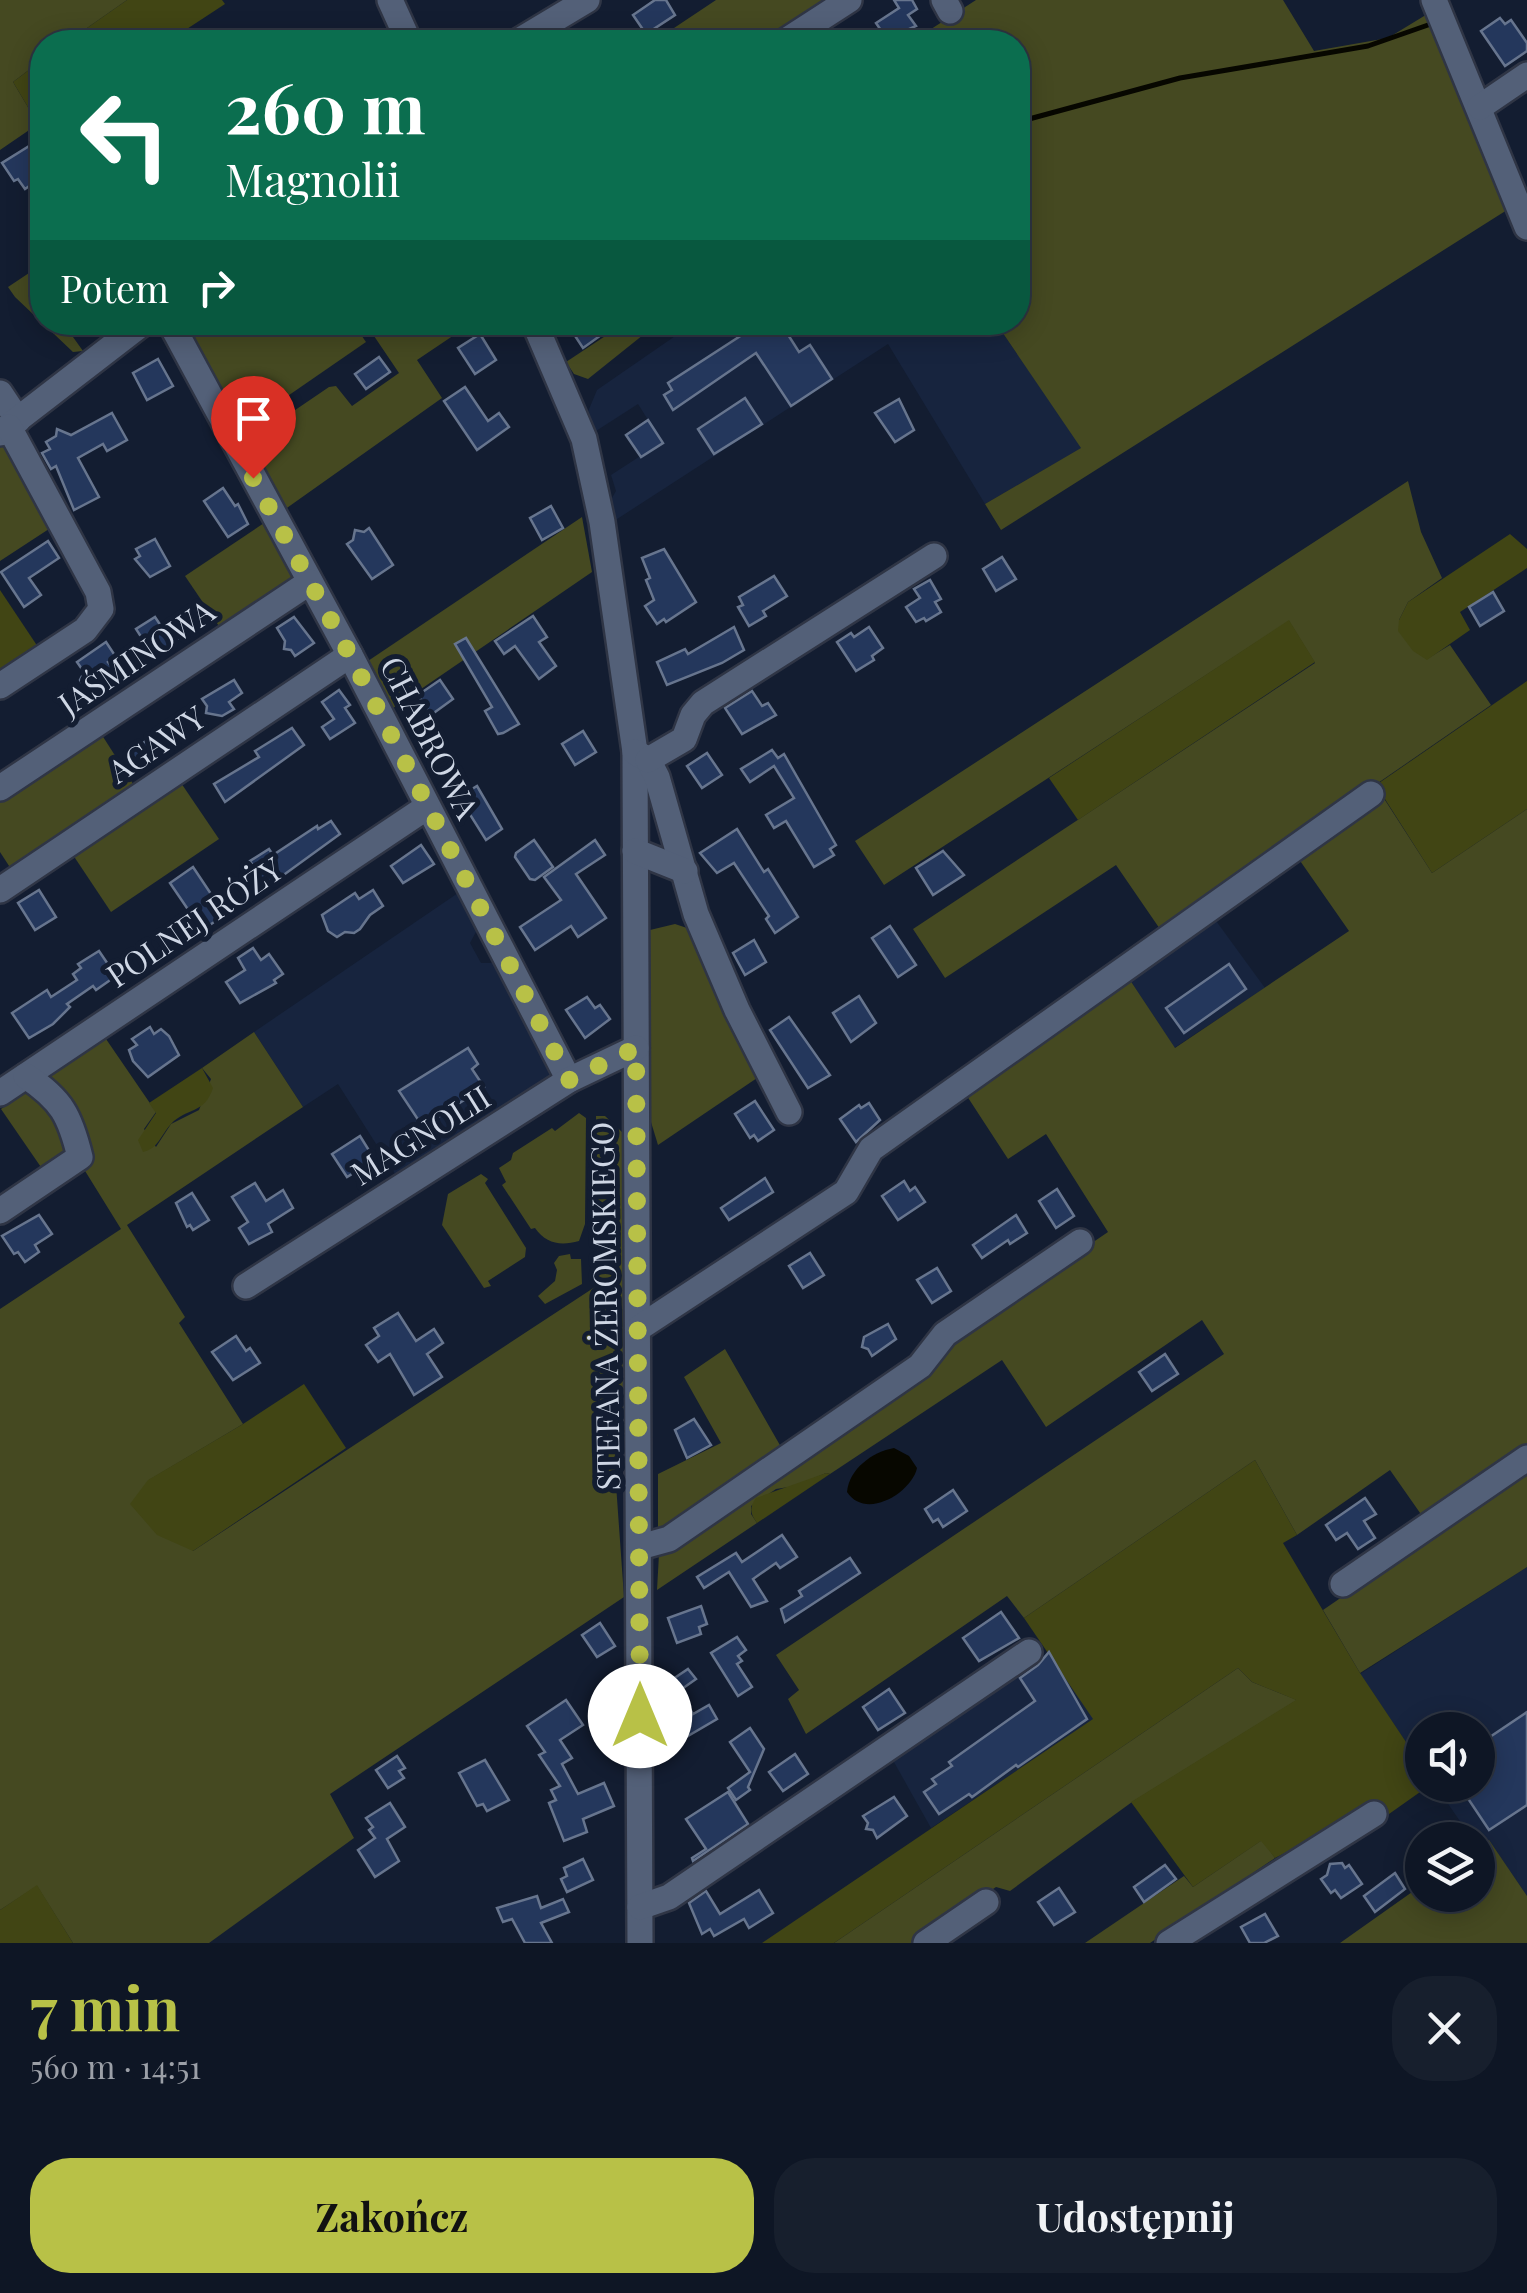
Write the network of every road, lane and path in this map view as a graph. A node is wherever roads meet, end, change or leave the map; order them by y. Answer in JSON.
{"nodes":[{"id":1,"x":390,"y":0,"type":"edge"},
{"id":2,"x":587,"y":0,"type":"edge"},
{"id":3,"x":849,"y":0,"type":"edge"},
{"id":4,"x":1434,"y":0,"type":"edge"},
{"id":5,"x":404,"y":30,"type":"edge"},
{"id":6,"x":537,"y":30,"type":"edge"},
{"id":7,"x":803,"y":30,"type":"edge"},
{"id":8,"x":1527,"y":75,"type":"edge"},
{"id":9,"x":1480,"y":107,"type":"junction"},
{"id":10,"x":1517,"y":169,"type":"edge"},
{"id":11,"x":1527,"y":227,"type":"edge"},
{"id":12,"x":127,"y":335,"type":"edge"},
{"id":13,"x":177,"y":335,"type":"edge"},
{"id":14,"x":540,"y":335,"type":"edge"},
{"id":15,"x":0,"y":393,"type":"edge"},
{"id":16,"x":9,"y":427,"type":"edge"},
{"id":17,"x":934,"y":556,"type":"dead end"},
{"id":18,"x":310,"y":582,"type":"junction"},
{"id":19,"x":350,"y":655,"type":"junction"},
{"id":20,"x":0,"y":686,"type":"edge"},
{"id":21,"x":642,"y":756,"type":"junction"},
{"id":22,"x":0,"y":788,"type":"edge"},
{"id":23,"x":1370,"y":794,"type":"dead end"},
{"id":24,"x":427,"y":806,"type":"junction"},
{"id":25,"x":636,"y":851,"type":"junction"},
{"id":26,"x":684,"y":872,"type":"junction"},
{"id":27,"x":0,"y":890,"type":"edge"},
{"id":28,"x":636,"y":1048,"type":"junction"},
{"id":29,"x":26,"y":1076,"type":"junction"},
{"id":30,"x":569,"y":1080,"type":"junction"},
{"id":31,"x":0,"y":1093,"type":"edge"},
{"id":32,"x":789,"y":1112,"type":"dead end"},
{"id":33,"x":0,"y":1211,"type":"edge"},
{"id":34,"x":1080,"y":1242,"type":"dead end"},
{"id":35,"x":246,"y":1286,"type":"dead end"},
{"id":36,"x":640,"y":1328,"type":"junction"},
{"id":37,"x":1527,"y":1458,"type":"edge"},
{"id":38,"x":640,"y":1547,"type":"junction"},
{"id":39,"x":1342,"y":1584,"type":"dead end"},
{"id":40,"x":1029,"y":1652,"type":"dead end"},
{"id":41,"x":1374,"y":1814,"type":"dead end"},
{"id":42,"x":986,"y":1902,"type":"dead end"},
{"id":43,"x":640,"y":1907,"type":"junction"},
{"id":44,"x":640,"y":1943,"type":"edge"},
{"id":45,"x":926,"y":1943,"type":"edge"},
{"id":46,"x":1170,"y":1943,"type":"edge"}],
"edges":[{"from":1,"to":5,"type":"street"},
{"from":2,"to":6,"type":"street"},
{"from":3,"to":7,"type":"street"},
{"from":4,"to":9,"type":"street"},
{"from":8,"to":9,"type":"street"},
{"from":9,"to":10,"type":"street"},
{"from":10,"to":11,"type":"street"},
{"from":12,"to":16,"type":"street"},
{"from":13,"to":18,"type":"street","name":"CHABROWA"},
{"from":14,"to":21,"type":"street","name":"STEFANA ŻEROMSKIEGO"},
{"from":15,"to":16,"type":"street"},
{"from":16,"to":20,"type":"street"},
{"from":17,"to":21,"type":"street"},
{"from":18,"to":19,"type":"street","name":"CHABROWA"},
{"from":18,"to":22,"type":"street","name":"JAŚMINOWA"},
{"from":19,"to":24,"type":"street","name":"CHABROWA"},
{"from":19,"to":27,"type":"street","name":"AGAWY"},
{"from":21,"to":25,"type":"street","name":"STEFANA ŻEROMSKIEGO"},
{"from":21,"to":26,"type":"street"},
{"from":23,"to":36,"type":"street"},
{"from":24,"to":29,"type":"street","name":"POLNEJ RÓŻY"},
{"from":24,"to":30,"type":"street","name":"CHABROWA"},
{"from":25,"to":26,"type":"street"},
{"from":25,"to":28,"type":"street","name":"STEFANA ŻEROMSKIEGO"},
{"from":26,"to":32,"type":"street"},
{"from":28,"to":30,"type":"street","name":"MAGNOLII"},
{"from":28,"to":36,"type":"street","name":"STEFANA ŻEROMSKIEGO"},
{"from":29,"to":31,"type":"street","name":"POLNEJ RÓŻY"},
{"from":29,"to":33,"type":"street"},
{"from":30,"to":35,"type":"street","name":"MAGNOLII"},
{"from":34,"to":38,"type":"street"},
{"from":36,"to":38,"type":"street","name":"STEFANA ŻEROMSKIEGO"},
{"from":37,"to":39,"type":"street"},
{"from":38,"to":43,"type":"street","name":"STEFANA ŻEROMSKIEGO"},
{"from":40,"to":43,"type":"street"},
{"from":41,"to":46,"type":"street"},
{"from":42,"to":45,"type":"street"},
{"from":43,"to":44,"type":"street","name":"STEFANA ŻEROMSKIEGO"}]}
